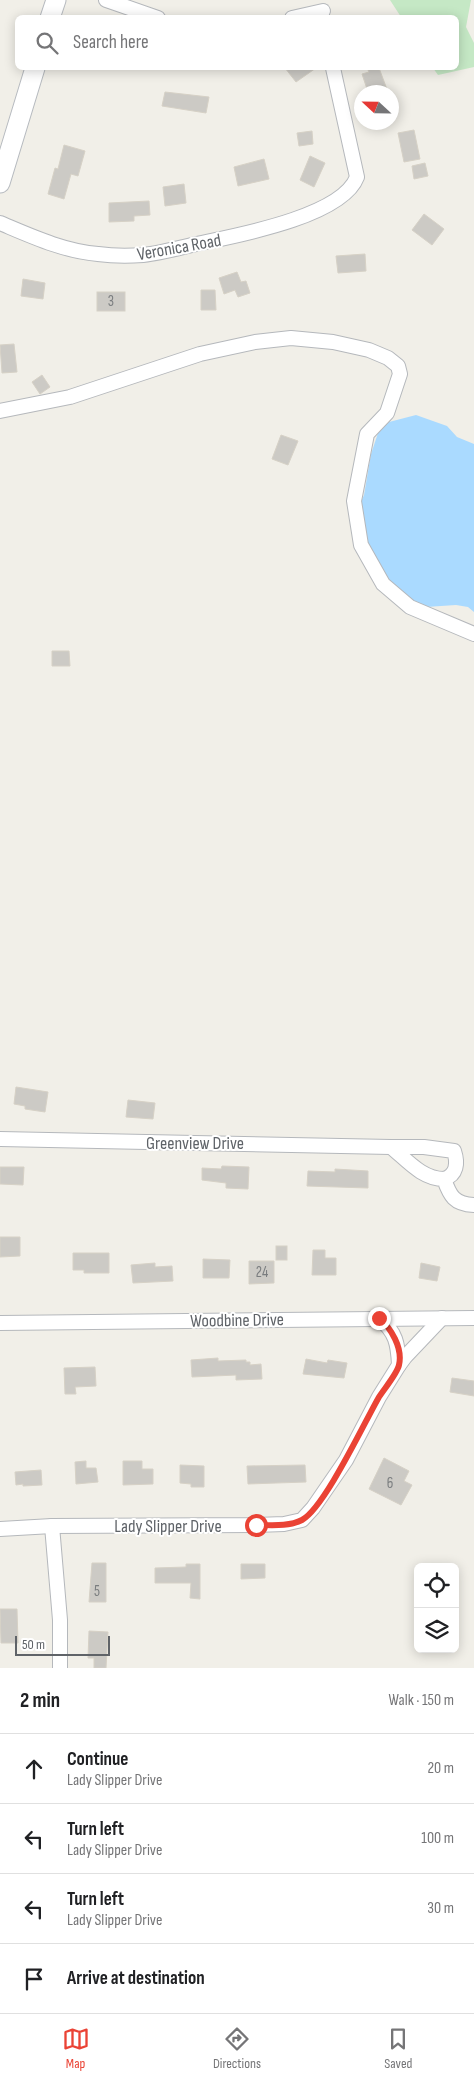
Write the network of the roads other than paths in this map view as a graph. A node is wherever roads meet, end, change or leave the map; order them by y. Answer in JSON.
{"nodes":[{"id":1,"x":56,"y":0,"type":"edge"},
{"id":2,"x":106,"y":0,"type":"edge"},
{"id":3,"x":323,"y":10,"type":"edge"},
{"id":4,"x":51,"y":15,"type":"edge"},
{"id":5,"x":149,"y":15,"type":"edge"},
{"id":6,"x":304,"y":15,"type":"edge"},
{"id":7,"x":34,"y":70,"type":"edge"},
{"id":8,"x":332,"y":70,"type":"edge"},
{"id":9,"x":0,"y":183,"type":"edge"},
{"id":10,"x":0,"y":223,"type":"edge"},
{"id":11,"x":0,"y":411,"type":"edge"},
{"id":12,"x":474,"y":634,"type":"edge"},
{"id":13,"x":0,"y":1139,"type":"edge"},
{"id":14,"x":391,"y":1147,"type":"junction"},
{"id":15,"x":444,"y":1179,"type":"junction"},
{"id":16,"x":474,"y":1204,"type":"edge"},
{"id":17,"x":379,"y":1318,"type":"junction"},
{"id":18,"x":442,"y":1318,"type":"junction"},
{"id":19,"x":474,"y":1318,"type":"edge"},
{"id":20,"x":0,"y":1323,"type":"edge"},
{"id":21,"x":399,"y":1365,"type":"junction"},
{"id":22,"x":52,"y":1526,"type":"junction"},
{"id":23,"x":0,"y":1529,"type":"edge"},
{"id":24,"x":60,"y":1668,"type":"edge"}],
"edges":[{"from":1,"to":4,"type":"street"},
{"from":2,"to":5,"type":"street"},
{"from":3,"to":6,"type":"street"},
{"from":7,"to":9,"type":"street"},
{"from":8,"to":10,"type":"street","name":"Veronica Road"},
{"from":11,"to":12,"type":"street"},
{"from":13,"to":14,"type":"street","name":"Greenview Drive"},
{"from":14,"to":15,"type":"street"},
{"from":14,"to":15,"type":"street","name":"Greenview Drive"},
{"from":15,"to":16,"type":"street"},
{"from":17,"to":18,"type":"street","name":"Woodbine Drive"},
{"from":17,"to":20,"type":"street","name":"Woodbine Drive"},
{"from":17,"to":21,"type":"street"},
{"from":18,"to":19,"type":"street","name":"Woodbine Drive"},
{"from":18,"to":21,"type":"street","name":"Lady Slipper Drive"},
{"from":21,"to":22,"type":"street","name":"Lady Slipper Drive"},
{"from":22,"to":23,"type":"street","name":"Lady Slipper Drive"},
{"from":22,"to":24,"type":"street"}]}
